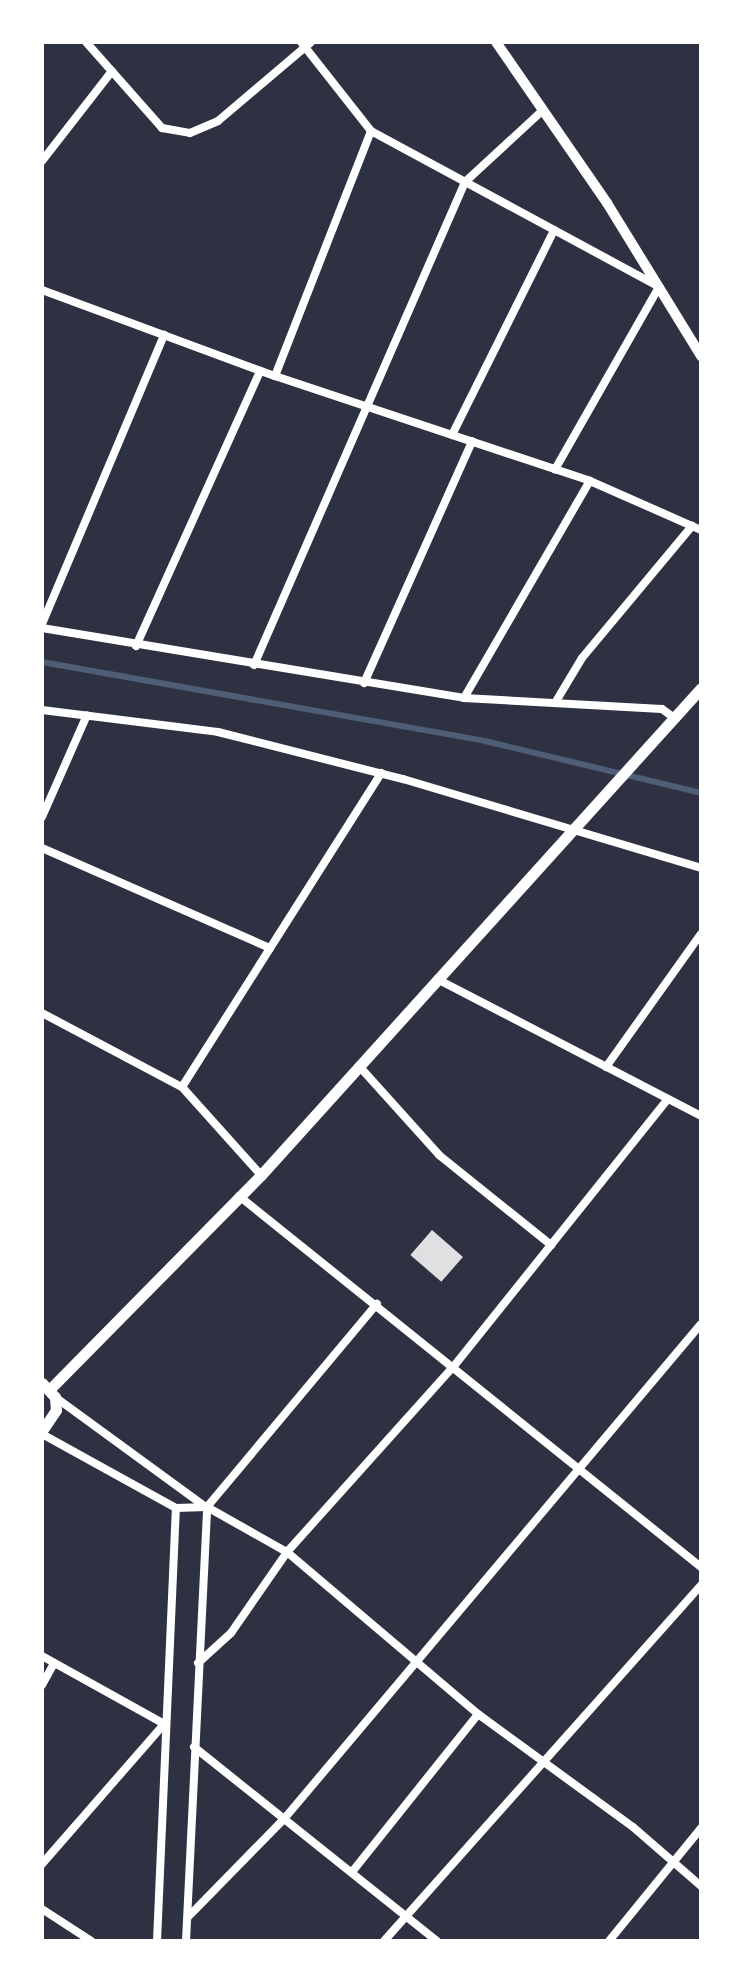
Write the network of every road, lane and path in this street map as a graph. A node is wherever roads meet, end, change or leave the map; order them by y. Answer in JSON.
{"nodes":[{"id":1,"x":86,"y":42,"type":"edge"},
{"id":2,"x":311,"y":42,"type":"edge"},
{"id":3,"x":496,"y":42,"type":"edge"},
{"id":4,"x":302,"y":45,"type":"edge"},
{"id":5,"x":112,"y":71,"type":"junction"},
{"id":6,"x":543,"y":110,"type":"junction"},
{"id":7,"x":371,"y":131,"type":"junction"},
{"id":8,"x":42,"y":161,"type":"edge"},
{"id":9,"x":465,"y":182,"type":"junction"},
{"id":10,"x":554,"y":230,"type":"junction"},
{"id":11,"x":659,"y":287,"type":"junction"},
{"id":12,"x":42,"y":290,"type":"edge"},
{"id":13,"x":164,"y":335,"type":"junction"},
{"id":14,"x":701,"y":356,"type":"edge"},
{"id":15,"x":260,"y":371,"type":"junction"},
{"id":16,"x":275,"y":376,"type":"junction"},
{"id":17,"x":366,"y":406,"type":"junction"},
{"id":18,"x":452,"y":435,"type":"junction"},
{"id":19,"x":472,"y":441,"type":"junction"},
{"id":20,"x":555,"y":469,"type":"junction"},
{"id":21,"x":590,"y":481,"type":"junction"},
{"id":22,"x":696,"y":528,"type":"edge"},
{"id":23,"x":42,"y":626,"type":"edge"},
{"id":24,"x":136,"y":646,"type":"junction"},
{"id":25,"x":254,"y":665,"type":"junction"},
{"id":26,"x":364,"y":683,"type":"junction"},
{"id":27,"x":701,"y":688,"type":"edge"},
{"id":28,"x":464,"y":698,"type":"junction"},
{"id":29,"x":701,"y":700,"type":"edge"},
{"id":30,"x":555,"y":703,"type":"junction"},
{"id":31,"x":42,"y":710,"type":"edge"},
{"id":32,"x":87,"y":715,"type":"junction"},
{"id":33,"x":676,"y":720,"type":"junction"},
{"id":34,"x":381,"y":773,"type":"junction"},
{"id":35,"x":42,"y":817,"type":"edge"},
{"id":36,"x":573,"y":829,"type":"junction"},
{"id":37,"x":42,"y":848,"type":"edge"},
{"id":38,"x":701,"y":868,"type":"edge"},
{"id":39,"x":701,"y":934,"type":"edge"},
{"id":40,"x":270,"y":948,"type":"junction"},
{"id":41,"x":437,"y":979,"type":"junction"},
{"id":42,"x":42,"y":1013,"type":"edge"},
{"id":43,"x":359,"y":1066,"type":"junction"},
{"id":44,"x":606,"y":1067,"type":"junction"},
{"id":45,"x":182,"y":1087,"type":"junction"},
{"id":46,"x":668,"y":1099,"type":"junction"},
{"id":47,"x":701,"y":1116,"type":"edge"},
{"id":48,"x":261,"y":1175,"type":"junction"},
{"id":49,"x":239,"y":1196,"type":"junction"},
{"id":50,"x":551,"y":1245,"type":"junction"},
{"id":51,"x":377,"y":1304,"type":"junction"},
{"id":52,"x":701,"y":1324,"type":"edge"},
{"id":53,"x":454,"y":1366,"type":"junction"},
{"id":54,"x":49,"y":1390,"type":"edge"},
{"id":55,"x":42,"y":1433,"type":"edge"},
{"id":56,"x":582,"y":1470,"type":"junction"},
{"id":57,"x":207,"y":1507,"type":"junction"},
{"id":58,"x":176,"y":1508,"type":"junction"},
{"id":59,"x":287,"y":1552,"type":"junction"},
{"id":60,"x":701,"y":1567,"type":"edge"},
{"id":61,"x":701,"y":1585,"type":"edge"},
{"id":62,"x":42,"y":1656,"type":"edge"},
{"id":63,"x":54,"y":1663,"type":"junction"},
{"id":64,"x":198,"y":1663,"type":"junction"},
{"id":65,"x":418,"y":1663,"type":"junction"},
{"id":66,"x":42,"y":1685,"type":"edge"},
{"id":67,"x":478,"y":1714,"type":"junction"},
{"id":68,"x":164,"y":1724,"type":"junction"},
{"id":69,"x":194,"y":1747,"type":"junction"},
{"id":70,"x":543,"y":1762,"type":"junction"},
{"id":71,"x":284,"y":1819,"type":"junction"},
{"id":72,"x":701,"y":1828,"type":"edge"},
{"id":73,"x":674,"y":1863,"type":"junction"},
{"id":74,"x":42,"y":1864,"type":"edge"},
{"id":75,"x":352,"y":1872,"type":"junction"},
{"id":76,"x":701,"y":1886,"type":"edge"},
{"id":77,"x":42,"y":1909,"type":"edge"},
{"id":78,"x":406,"y":1916,"type":"junction"},
{"id":79,"x":188,"y":1917,"type":"junction"},
{"id":80,"x":91,"y":1941,"type":"edge"},
{"id":81,"x":157,"y":1941,"type":"edge"},
{"id":82,"x":186,"y":1941,"type":"edge"},
{"id":83,"x":384,"y":1941,"type":"edge"},
{"id":84,"x":437,"y":1941,"type":"edge"},
{"id":85,"x":609,"y":1941,"type":"edge"}],
"edges":[{"from":1,"to":5,"type":"street"},
{"from":2,"to":4,"type":"street"},
{"from":3,"to":6,"type":"street"},
{"from":4,"to":5,"type":"street"},
{"from":4,"to":7,"type":"street"},
{"from":5,"to":8,"type":"street"},
{"from":6,"to":9,"type":"street"},
{"from":6,"to":11,"type":"street"},
{"from":7,"to":9,"type":"street"},
{"from":7,"to":16,"type":"street"},
{"from":9,"to":10,"type":"street"},
{"from":9,"to":17,"type":"street"},
{"from":10,"to":11,"type":"street"},
{"from":10,"to":18,"type":"street"},
{"from":11,"to":14,"type":"street"},
{"from":11,"to":20,"type":"street"},
{"from":12,"to":13,"type":"street"},
{"from":13,"to":15,"type":"street"},
{"from":13,"to":23,"type":"street"},
{"from":15,"to":16,"type":"street"},
{"from":15,"to":24,"type":"street"},
{"from":16,"to":17,"type":"street"},
{"from":17,"to":18,"type":"street"},
{"from":17,"to":25,"type":"street"},
{"from":18,"to":19,"type":"street"},
{"from":19,"to":20,"type":"street"},
{"from":19,"to":26,"type":"street"},
{"from":20,"to":21,"type":"street"},
{"from":21,"to":22,"type":"street"},
{"from":21,"to":28,"type":"street"},
{"from":22,"to":30,"type":"street"},
{"from":23,"to":24,"type":"street"},
{"from":24,"to":25,"type":"street"},
{"from":25,"to":26,"type":"street"},
{"from":26,"to":28,"type":"street"},
{"from":27,"to":33,"type":"main road"},
{"from":28,"to":30,"type":"street"},
{"from":29,"to":33,"type":"main road"},
{"from":30,"to":33,"type":"street"},
{"from":31,"to":32,"type":"street"},
{"from":32,"to":34,"type":"street"},
{"from":32,"to":35,"type":"street"},
{"from":33,"to":36,"type":"main road"},
{"from":34,"to":36,"type":"street"},
{"from":34,"to":40,"type":"street"},
{"from":36,"to":38,"type":"street"},
{"from":36,"to":41,"type":"main road"},
{"from":37,"to":40,"type":"street"},
{"from":39,"to":44,"type":"street"},
{"from":40,"to":45,"type":"street"},
{"from":41,"to":43,"type":"main road"},
{"from":41,"to":44,"type":"street"},
{"from":42,"to":45,"type":"street"},
{"from":43,"to":48,"type":"main road"},
{"from":43,"to":50,"type":"street"},
{"from":44,"to":46,"type":"street"},
{"from":45,"to":48,"type":"street"},
{"from":46,"to":47,"type":"street"},
{"from":46,"to":50,"type":"street"},
{"from":48,"to":49,"type":"main road"},
{"from":49,"to":51,"type":"street"},
{"from":49,"to":54,"type":"main road"},
{"from":50,"to":53,"type":"street"},
{"from":51,"to":53,"type":"street"},
{"from":51,"to":57,"type":"street"},
{"from":52,"to":56,"type":"street"},
{"from":53,"to":56,"type":"street"},
{"from":53,"to":59,"type":"street"},
{"from":54,"to":55,"type":"main road"},
{"from":54,"to":57,"type":"street"},
{"from":55,"to":58,"type":"street"},
{"from":56,"to":60,"type":"street"},
{"from":56,"to":65,"type":"street"},
{"from":57,"to":58,"type":"street"},
{"from":57,"to":59,"type":"street"},
{"from":57,"to":64,"type":"street"},
{"from":58,"to":68,"type":"street"},
{"from":59,"to":64,"type":"street"},
{"from":59,"to":65,"type":"street"},
{"from":61,"to":70,"type":"street"},
{"from":62,"to":63,"type":"street"},
{"from":63,"to":66,"type":"street"},
{"from":63,"to":68,"type":"street"},
{"from":64,"to":69,"type":"street"},
{"from":65,"to":67,"type":"street"},
{"from":65,"to":71,"type":"street"},
{"from":67,"to":70,"type":"street"},
{"from":67,"to":75,"type":"street"},
{"from":68,"to":74,"type":"street"},
{"from":68,"to":81,"type":"street"},
{"from":69,"to":71,"type":"street"},
{"from":69,"to":79,"type":"street"},
{"from":70,"to":73,"type":"street"},
{"from":70,"to":78,"type":"street"},
{"from":71,"to":75,"type":"street"},
{"from":71,"to":79,"type":"street"},
{"from":72,"to":73,"type":"street"},
{"from":73,"to":76,"type":"street"},
{"from":73,"to":85,"type":"street"},
{"from":75,"to":78,"type":"street"},
{"from":77,"to":80,"type":"street"},
{"from":78,"to":83,"type":"street"},
{"from":78,"to":84,"type":"street"},
{"from":79,"to":82,"type":"street"}]}
